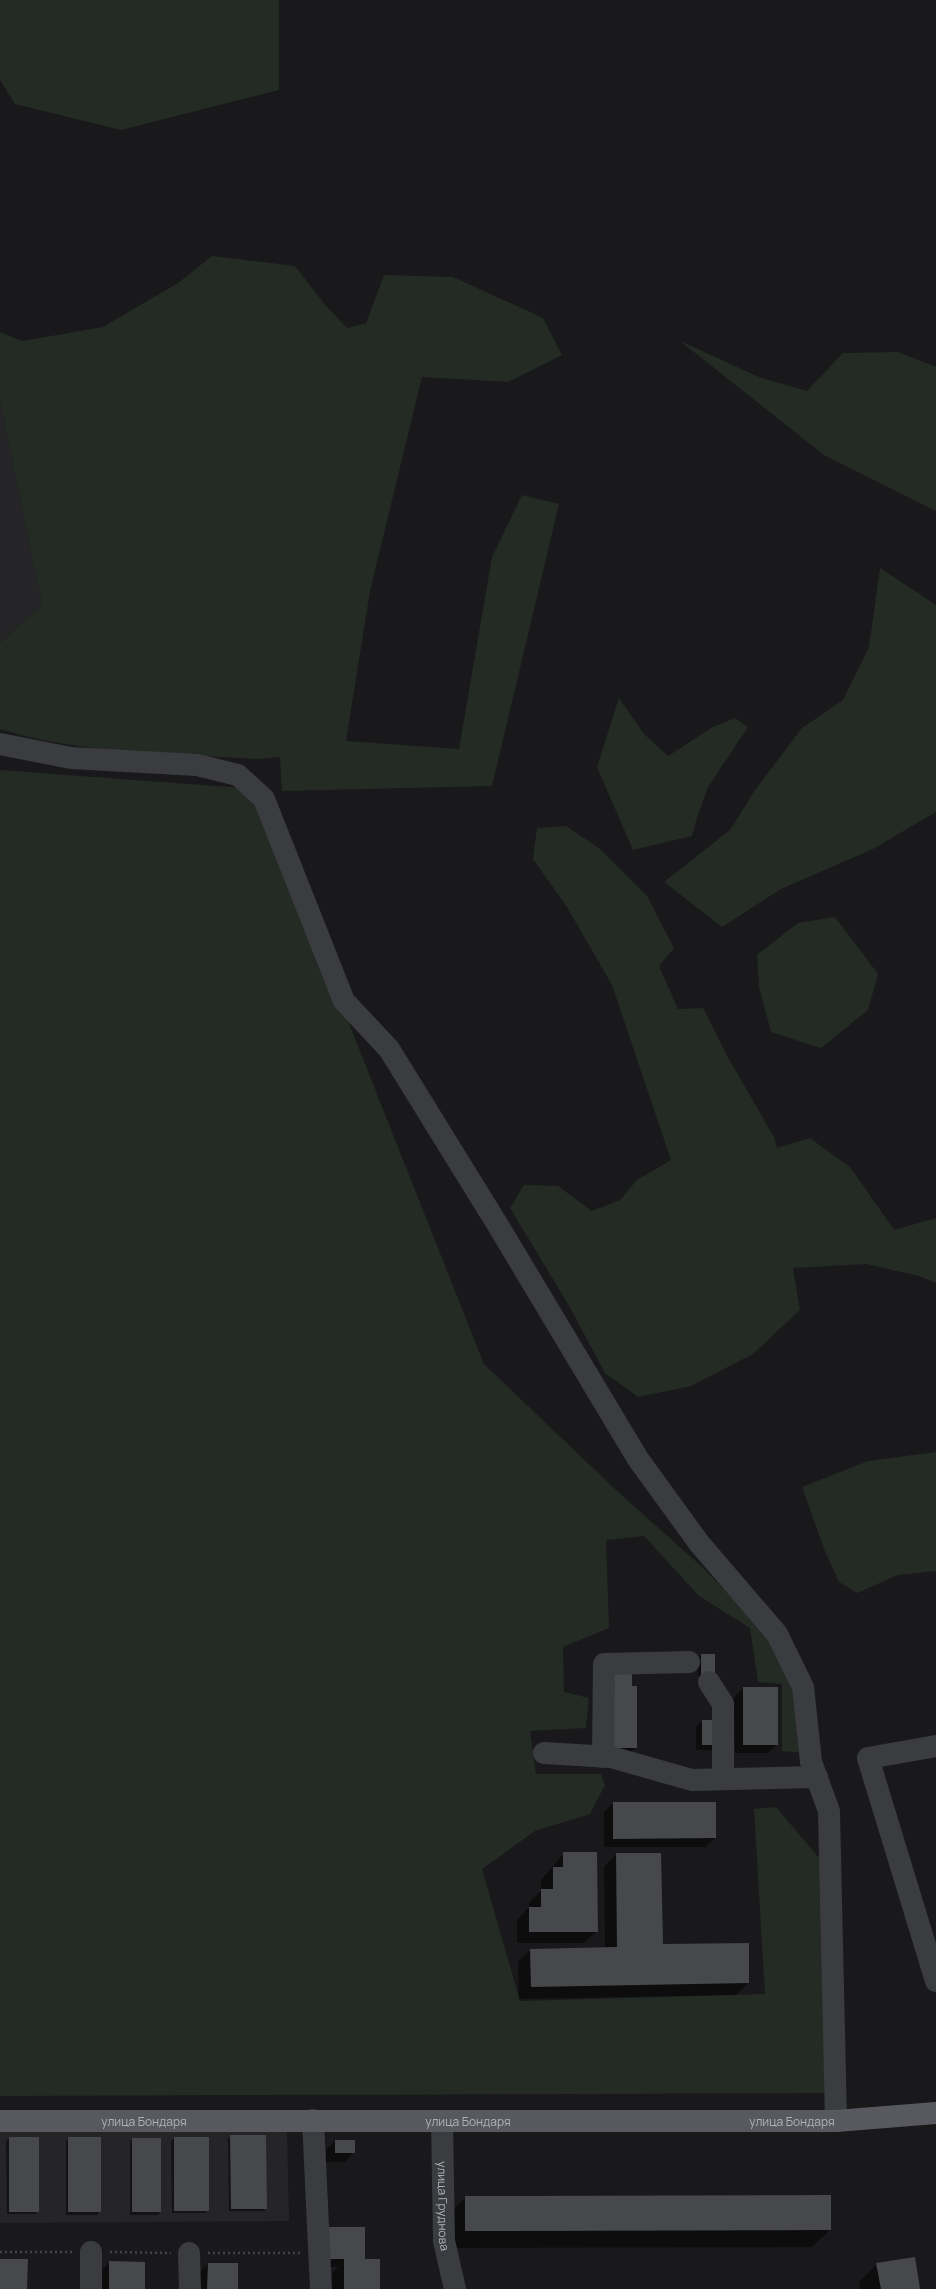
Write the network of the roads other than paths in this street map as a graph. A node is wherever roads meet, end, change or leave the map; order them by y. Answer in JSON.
{"nodes":[{"id":1,"x":0,"y":744,"type":"edge"},
{"id":2,"x":689,"y":1662,"type":"dead end"},
{"id":3,"x":709,"y":1682,"type":"dead end"},
{"id":4,"x":936,"y":1746,"type":"edge"},
{"id":5,"x":544,"y":1754,"type":"dead end"},
{"id":6,"x":603,"y":1757,"type":"junction"},
{"id":7,"x":817,"y":1777,"type":"junction"},
{"id":8,"x":723,"y":1779,"type":"junction"},
{"id":9,"x":936,"y":1981,"type":"edge"},
{"id":10,"x":936,"y":2113,"type":"edge"},
{"id":11,"x":313,"y":2120,"type":"junction"},
{"id":12,"x":0,"y":2121,"type":"edge"},
{"id":13,"x":442,"y":2121,"type":"junction"},
{"id":14,"x":836,"y":2121,"type":"junction"},
{"id":15,"x":91,"y":2252,"type":"road end"},
{"id":16,"x":189,"y":2253,"type":"road end"},
{"id":17,"x":91,"y":2289,"type":"edge"},
{"id":18,"x":190,"y":2289,"type":"edge"},
{"id":19,"x":322,"y":2289,"type":"edge"},
{"id":20,"x":455,"y":2289,"type":"edge"}],
"edges":[{"from":1,"to":7,"type":"lane"},
{"from":2,"to":6,"type":"lane"},
{"from":3,"to":8,"type":"lane"},
{"from":4,"to":9,"type":"lane"},
{"from":5,"to":6,"type":"lane"},
{"from":6,"to":8,"type":"lane"},
{"from":7,"to":8,"type":"lane"},
{"from":7,"to":14,"type":"lane"},
{"from":10,"to":14,"type":"main road","name":"улица Бондаря"},
{"from":11,"to":12,"type":"main road","name":"улица Бондаря"},
{"from":11,"to":13,"type":"main road","name":"улица Бондаря"},
{"from":11,"to":19,"type":"lane"},
{"from":13,"to":14,"type":"main road","name":"улица Бондаря"},
{"from":13,"to":20,"type":"lane","name":"улица Груднова"},
{"from":15,"to":17,"type":"lane"},
{"from":16,"to":18,"type":"lane"}]}
